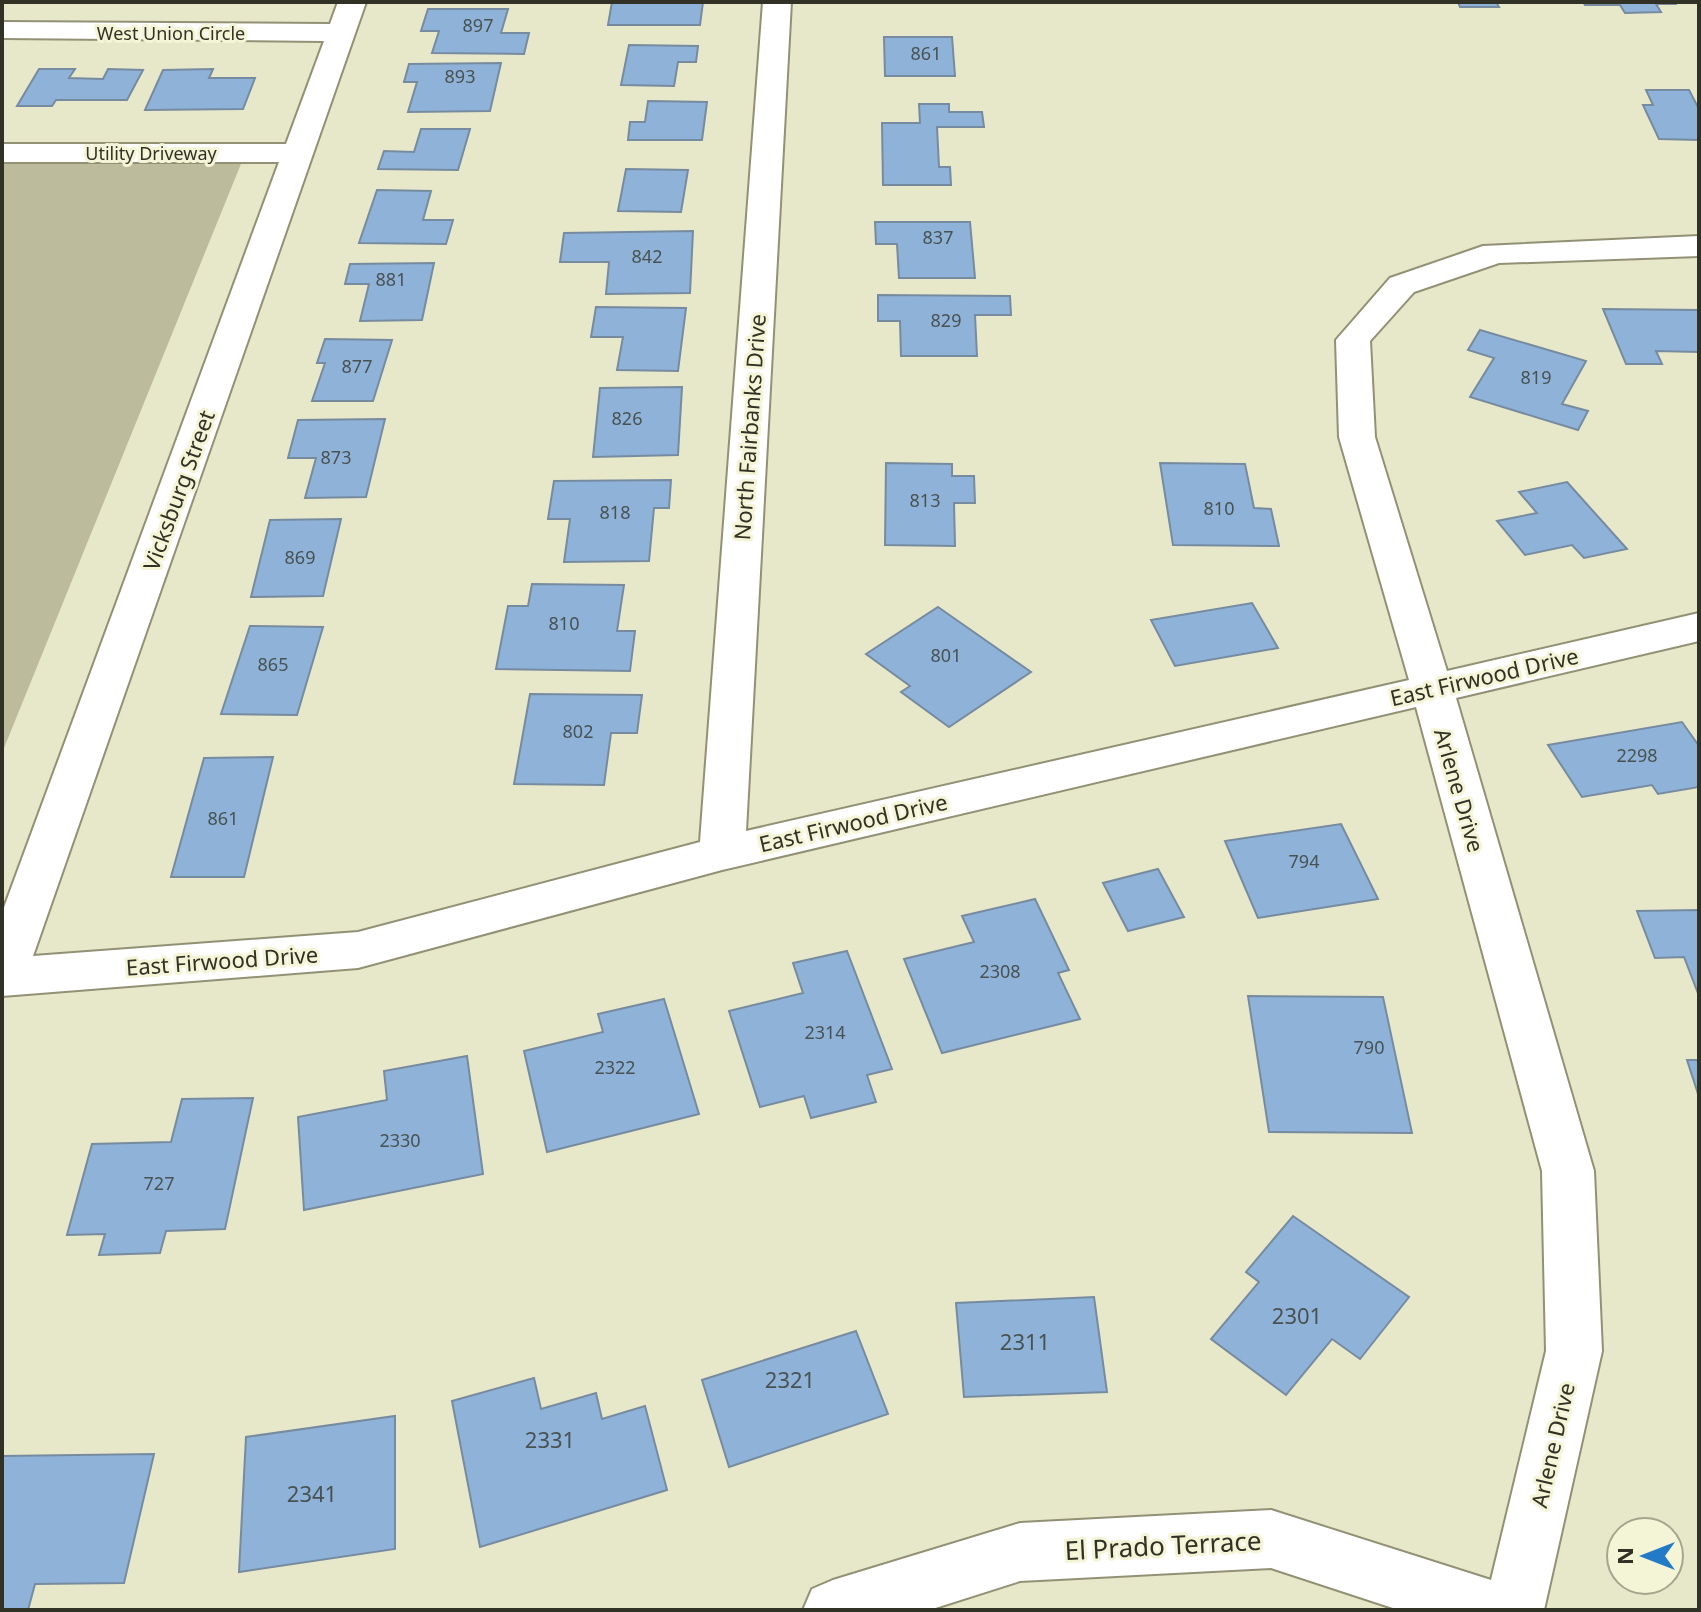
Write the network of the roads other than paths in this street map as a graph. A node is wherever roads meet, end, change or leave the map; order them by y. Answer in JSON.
{"nodes":[{"id":1,"x":777,"y":2,"type":"edge"},
{"id":2,"x":346,"y":17,"type":"edge"},
{"id":3,"x":2,"y":30,"type":"edge"},
{"id":4,"x":2,"y":153,"type":"edge"},
{"id":5,"x":299,"y":153,"type":"junction"},
{"id":6,"x":1699,"y":246,"type":"edge"},
{"id":7,"x":1699,"y":627,"type":"edge"},
{"id":8,"x":1432,"y":688,"type":"junction"},
{"id":9,"x":722,"y":853,"type":"junction"},
{"id":10,"x":2,"y":977,"type":"edge"},
{"id":11,"x":833,"y":1610,"type":"edge"},
{"id":12,"x":1491,"y":1610,"type":"edge"},
{"id":13,"x":1514,"y":1610,"type":"edge"}],
"edges":[{"from":1,"to":9,"type":"street","name":"North Fairbanks Drive"},
{"from":2,"to":3,"type":"street","name":"West Union Circle"},
{"from":2,"to":5,"type":"street","name":"Vicksburg Street"},
{"from":4,"to":5,"type":"street","name":"Utility Driveway"},
{"from":5,"to":10,"type":"street","name":"Vicksburg Street"},
{"from":6,"to":8,"type":"street","name":"Arlene Drive"},
{"from":7,"to":8,"type":"street","name":"East Firwood Drive"},
{"from":8,"to":9,"type":"street","name":"East Firwood Drive"},
{"from":8,"to":13,"type":"street","name":"Arlene Drive"},
{"from":9,"to":10,"type":"street","name":"East Firwood Drive"},
{"from":11,"to":12,"type":"street","name":"El Prado Terrace"}]}
